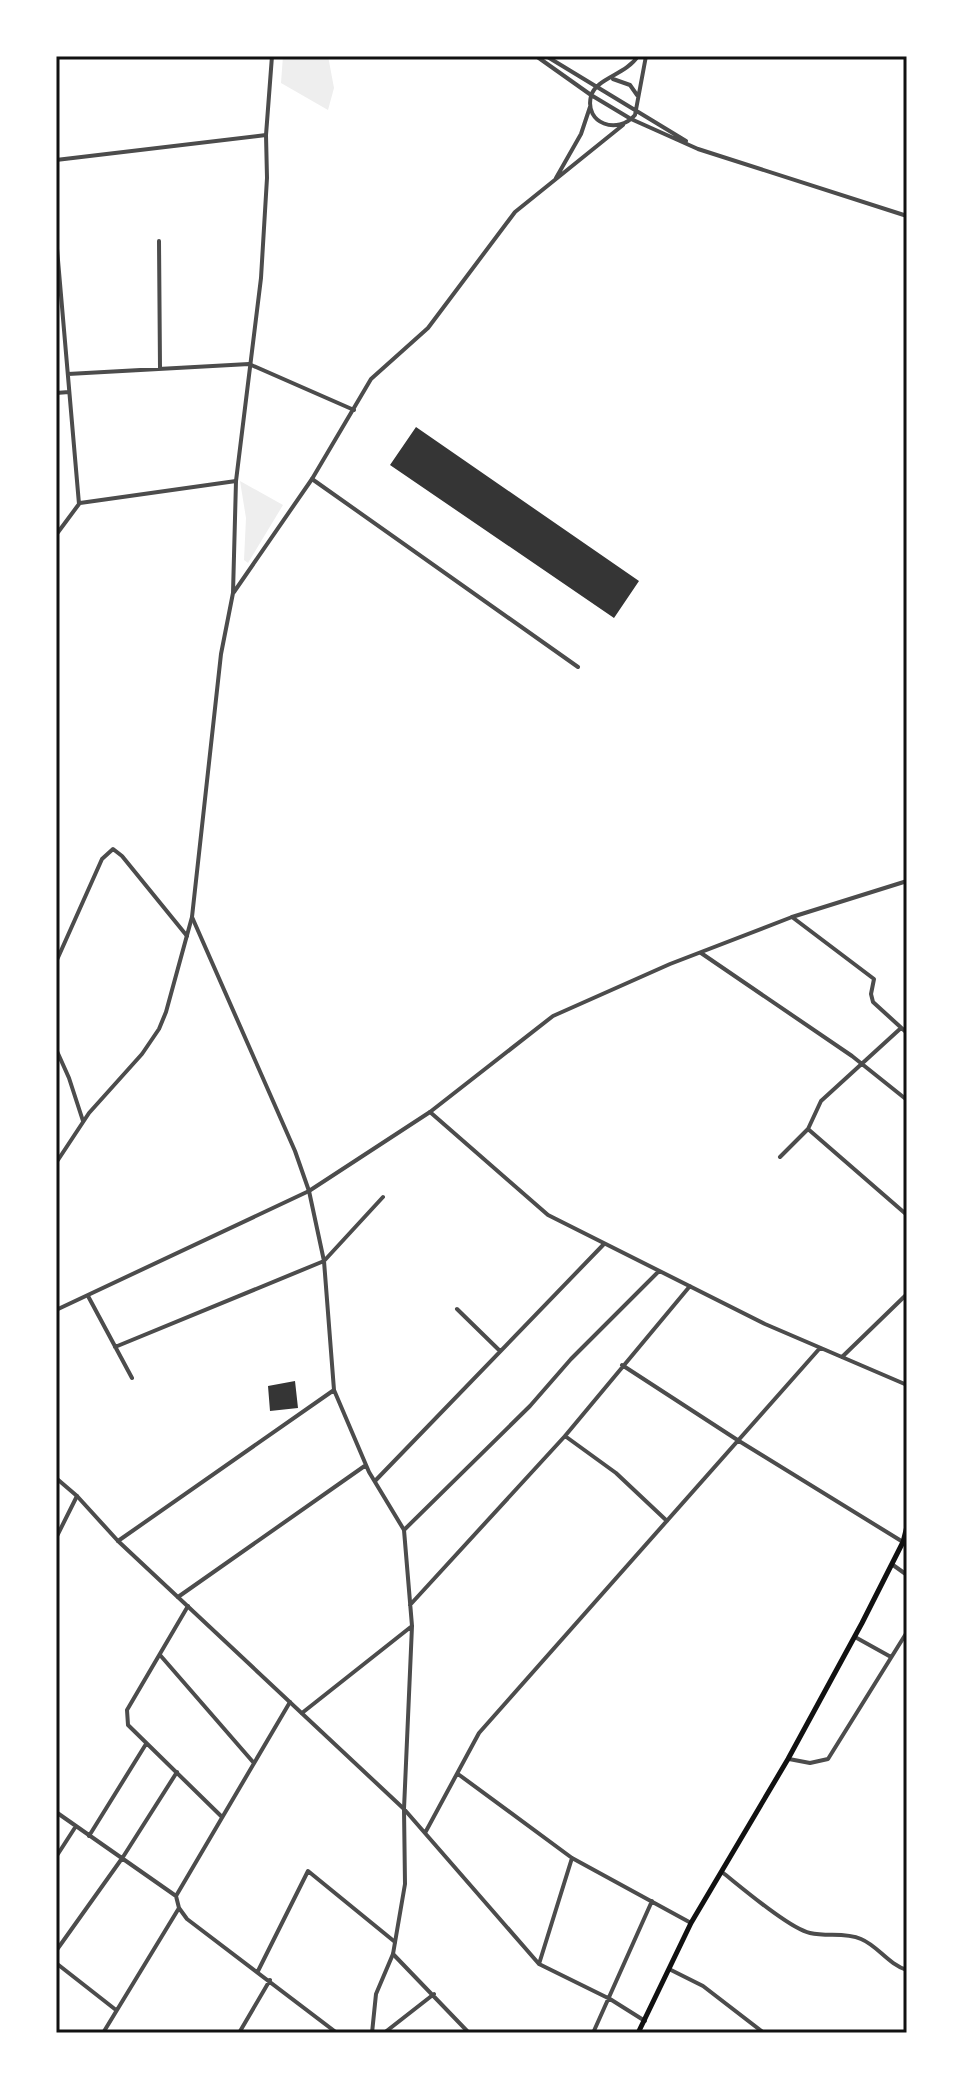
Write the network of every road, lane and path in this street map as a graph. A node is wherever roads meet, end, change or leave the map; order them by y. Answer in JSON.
{"nodes":[{"id":1,"x":272,"y":56,"type":"edge"},
{"id":2,"x":536,"y":56,"type":"edge"},
{"id":3,"x":546,"y":56,"type":"edge"},
{"id":4,"x":638,"y":56,"type":"edge"},
{"id":5,"x":646,"y":56,"type":"edge"},
{"id":6,"x":607,"y":80,"type":"junction"},
{"id":7,"x":597,"y":86,"type":"junction"},
{"id":8,"x":591,"y":95,"type":"junction"},
{"id":9,"x":638,"y":99,"type":"junction"},
{"id":10,"x":590,"y":104,"type":"junction"},
{"id":11,"x":637,"y":110,"type":"junction"},
{"id":12,"x":631,"y":119,"type":"junction"},
{"id":13,"x":623,"y":125,"type":"junction"},
{"id":14,"x":266,"y":135,"type":"junction"},
{"id":15,"x":698,"y":149,"type":"junction"},
{"id":16,"x":56,"y":160,"type":"edge"},
{"id":17,"x":555,"y":180,"type":"junction"},
{"id":18,"x":907,"y":216,"type":"edge"},
{"id":19,"x":56,"y":237,"type":"edge"},
{"id":20,"x":159,"y":241,"type":"dead end"},
{"id":21,"x":57,"y":256,"type":"edge"},
{"id":22,"x":249,"y":364,"type":"junction"},
{"id":23,"x":160,"y":368,"type":"junction"},
{"id":24,"x":68,"y":374,"type":"junction"},
{"id":25,"x":69,"y":392,"type":"junction"},
{"id":26,"x":56,"y":393,"type":"edge"},
{"id":27,"x":354,"y":410,"type":"junction"},
{"id":28,"x":312,"y":479,"type":"junction"},
{"id":29,"x":236,"y":481,"type":"junction"},
{"id":30,"x":79,"y":504,"type":"junction"},
{"id":31,"x":56,"y":533,"type":"edge"},
{"id":32,"x":233,"y":593,"type":"junction"},
{"id":33,"x":578,"y":667,"type":"dead end"},
{"id":34,"x":907,"y":881,"type":"edge"},
{"id":35,"x":192,"y":917,"type":"junction"},
{"id":36,"x":792,"y":917,"type":"junction"},
{"id":37,"x":187,"y":936,"type":"junction"},
{"id":38,"x":701,"y":953,"type":"junction"},
{"id":39,"x":56,"y":962,"type":"edge"},
{"id":40,"x":901,"y":1028,"type":"junction"},
{"id":41,"x":907,"y":1033,"type":"edge"},
{"id":42,"x":56,"y":1049,"type":"edge"},
{"id":43,"x":861,"y":1063,"type":"junction"},
{"id":44,"x":907,"y":1100,"type":"edge"},
{"id":45,"x":430,"y":1112,"type":"junction"},
{"id":46,"x":83,"y":1121,"type":"junction"},
{"id":47,"x":808,"y":1129,"type":"junction"},
{"id":48,"x":780,"y":1157,"type":"dead end"},
{"id":49,"x":56,"y":1163,"type":"edge"},
{"id":50,"x":309,"y":1191,"type":"junction"},
{"id":51,"x":383,"y":1197,"type":"dead end"},
{"id":52,"x":907,"y":1215,"type":"edge"},
{"id":53,"x":604,"y":1244,"type":"junction"},
{"id":54,"x":324,"y":1261,"type":"junction"},
{"id":55,"x":659,"y":1271,"type":"junction"},
{"id":56,"x":690,"y":1286,"type":"junction"},
{"id":57,"x":907,"y":1294,"type":"edge"},
{"id":58,"x":88,"y":1296,"type":"junction"},
{"id":59,"x":457,"y":1309,"type":"dead end"},
{"id":60,"x":56,"y":1310,"type":"edge"},
{"id":61,"x":115,"y":1347,"type":"junction"},
{"id":62,"x":820,"y":1348,"type":"junction"},
{"id":63,"x":500,"y":1351,"type":"junction"},
{"id":64,"x":842,"y":1357,"type":"junction"},
{"id":65,"x":622,"y":1365,"type":"junction"},
{"id":66,"x":132,"y":1378,"type":"dead end"},
{"id":67,"x":907,"y":1385,"type":"edge"},
{"id":68,"x":334,"y":1390,"type":"junction"},
{"id":69,"x":565,"y":1436,"type":"junction"},
{"id":70,"x":739,"y":1441,"type":"junction"},
{"id":71,"x":366,"y":1465,"type":"junction"},
{"id":72,"x":56,"y":1478,"type":"edge"},
{"id":73,"x":375,"y":1481,"type":"junction"},
{"id":74,"x":77,"y":1496,"type":"junction"},
{"id":75,"x":667,"y":1522,"type":"junction"},
{"id":76,"x":907,"y":1526,"type":"edge"},
{"id":77,"x":404,"y":1530,"type":"junction"},
{"id":78,"x":56,"y":1538,"type":"edge"},
{"id":79,"x":118,"y":1541,"type":"junction"},
{"id":80,"x":903,"y":1542,"type":"junction"},
{"id":81,"x":892,"y":1564,"type":"junction"},
{"id":82,"x":907,"y":1575,"type":"edge"},
{"id":83,"x":178,"y":1597,"type":"junction"},
{"id":84,"x":410,"y":1605,"type":"junction"},
{"id":85,"x":188,"y":1606,"type":"junction"},
{"id":86,"x":412,"y":1626,"type":"junction"},
{"id":87,"x":907,"y":1632,"type":"edge"},
{"id":88,"x":854,"y":1637,"type":"junction"},
{"id":89,"x":160,"y":1655,"type":"junction"},
{"id":90,"x":891,"y":1657,"type":"junction"},
{"id":91,"x":290,"y":1702,"type":"junction"},
{"id":92,"x":302,"y":1713,"type":"junction"},
{"id":93,"x":146,"y":1744,"type":"junction"},
{"id":94,"x":788,"y":1759,"type":"junction"},
{"id":95,"x":254,"y":1762,"type":"junction"},
{"id":96,"x":177,"y":1772,"type":"junction"},
{"id":97,"x":457,"y":1774,"type":"junction"},
{"id":98,"x":404,"y":1809,"type":"junction"},
{"id":99,"x":56,"y":1812,"type":"edge"},
{"id":100,"x":221,"y":1816,"type":"junction"},
{"id":101,"x":76,"y":1826,"type":"junction"},
{"id":102,"x":425,"y":1833,"type":"junction"},
{"id":103,"x":89,"y":1836,"type":"junction"},
{"id":104,"x":56,"y":1857,"type":"edge"},
{"id":105,"x":123,"y":1857,"type":"junction"},
{"id":106,"x":572,"y":1858,"type":"junction"},
{"id":107,"x":722,"y":1872,"type":"junction"},
{"id":108,"x":176,"y":1896,"type":"junction"},
{"id":109,"x":652,"y":1901,"type":"junction"},
{"id":110,"x":179,"y":1908,"type":"junction"},
{"id":111,"x":691,"y":1923,"type":"junction"},
{"id":112,"x":395,"y":1942,"type":"junction"},
{"id":113,"x":56,"y":1951,"type":"edge"},
{"id":114,"x":393,"y":1954,"type":"junction"},
{"id":115,"x":56,"y":1963,"type":"edge"},
{"id":116,"x":539,"y":1964,"type":"junction"},
{"id":117,"x":669,"y":1969,"type":"junction"},
{"id":118,"x":907,"y":1970,"type":"edge"},
{"id":119,"x":258,"y":1971,"type":"junction"},
{"id":120,"x":270,"y":1980,"type":"junction"},
{"id":121,"x":434,"y":1994,"type":"junction"},
{"id":122,"x":610,"y":1999,"type":"junction"},
{"id":123,"x":116,"y":2010,"type":"junction"},
{"id":124,"x":645,"y":2021,"type":"junction"},
{"id":125,"x":103,"y":2033,"type":"edge"},
{"id":126,"x":239,"y":2033,"type":"edge"},
{"id":127,"x":337,"y":2033,"type":"edge"},
{"id":128,"x":372,"y":2033,"type":"edge"},
{"id":129,"x":384,"y":2033,"type":"edge"},
{"id":130,"x":469,"y":2033,"type":"edge"},
{"id":131,"x":593,"y":2033,"type":"edge"},
{"id":132,"x":638,"y":2033,"type":"edge"},
{"id":133,"x":764,"y":2033,"type":"edge"}],
"edges":[{"from":1,"to":14,"type":"street"},
{"from":2,"to":8,"type":"street"},
{"from":3,"to":7,"type":"street"},
{"from":4,"to":6,"type":"street"},
{"from":5,"to":9,"type":"street"},
{"from":6,"to":7,"type":"street"},
{"from":6,"to":9,"type":"street"},
{"from":7,"to":8,"type":"street"},
{"from":7,"to":11,"type":"street"},
{"from":8,"to":10,"type":"street"},
{"from":8,"to":12,"type":"street"},
{"from":9,"to":11,"type":"street"},
{"from":10,"to":13,"type":"street"},
{"from":10,"to":17,"type":"street"},
{"from":11,"to":12,"type":"street"},
{"from":11,"to":15,"type":"street"},
{"from":12,"to":13,"type":"street"},
{"from":12,"to":15,"type":"street"},
{"from":13,"to":17,"type":"street"},
{"from":14,"to":16,"type":"street"},
{"from":14,"to":22,"type":"street"},
{"from":15,"to":18,"type":"street"},
{"from":17,"to":27,"type":"street"},
{"from":19,"to":21,"type":"street"},
{"from":20,"to":23,"type":"street"},
{"from":21,"to":24,"type":"street"},
{"from":22,"to":23,"type":"street"},
{"from":22,"to":27,"type":"street"},
{"from":22,"to":29,"type":"street"},
{"from":23,"to":24,"type":"street"},
{"from":24,"to":25,"type":"street"},
{"from":25,"to":26,"type":"street"},
{"from":25,"to":30,"type":"street"},
{"from":27,"to":28,"type":"street"},
{"from":28,"to":32,"type":"street"},
{"from":28,"to":33,"type":"street"},
{"from":29,"to":30,"type":"street"},
{"from":29,"to":32,"type":"street"},
{"from":30,"to":31,"type":"street"},
{"from":32,"to":35,"type":"street"},
{"from":34,"to":36,"type":"street"},
{"from":35,"to":37,"type":"street"},
{"from":35,"to":50,"type":"street"},
{"from":36,"to":38,"type":"street"},
{"from":36,"to":40,"type":"street"},
{"from":37,"to":39,"type":"street"},
{"from":37,"to":46,"type":"street"},
{"from":38,"to":43,"type":"street"},
{"from":38,"to":45,"type":"street"},
{"from":40,"to":41,"type":"street"},
{"from":40,"to":43,"type":"street"},
{"from":42,"to":46,"type":"street"},
{"from":43,"to":44,"type":"street"},
{"from":43,"to":47,"type":"street"},
{"from":45,"to":50,"type":"street"},
{"from":45,"to":53,"type":"street"},
{"from":46,"to":49,"type":"street"},
{"from":47,"to":48,"type":"street"},
{"from":47,"to":52,"type":"street"},
{"from":50,"to":54,"type":"street"},
{"from":50,"to":58,"type":"street"},
{"from":51,"to":54,"type":"street"},
{"from":53,"to":55,"type":"street"},
{"from":53,"to":63,"type":"street"},
{"from":54,"to":61,"type":"street"},
{"from":54,"to":68,"type":"street"},
{"from":55,"to":56,"type":"street"},
{"from":55,"to":77,"type":"street"},
{"from":56,"to":62,"type":"street"},
{"from":56,"to":65,"type":"street"},
{"from":57,"to":64,"type":"street"},
{"from":58,"to":60,"type":"street"},
{"from":58,"to":61,"type":"street"},
{"from":59,"to":63,"type":"street"},
{"from":61,"to":66,"type":"street"},
{"from":62,"to":64,"type":"street"},
{"from":62,"to":70,"type":"street"},
{"from":63,"to":73,"type":"street"},
{"from":64,"to":67,"type":"street"},
{"from":65,"to":69,"type":"street"},
{"from":65,"to":70,"type":"street"},
{"from":68,"to":71,"type":"street"},
{"from":68,"to":79,"type":"street"},
{"from":69,"to":75,"type":"street"},
{"from":69,"to":84,"type":"street"},
{"from":70,"to":75,"type":"street"},
{"from":70,"to":80,"type":"street"},
{"from":71,"to":73,"type":"street"},
{"from":71,"to":83,"type":"street"},
{"from":72,"to":74,"type":"street"},
{"from":73,"to":77,"type":"street"},
{"from":74,"to":78,"type":"street"},
{"from":74,"to":79,"type":"street"},
{"from":75,"to":97,"type":"street"},
{"from":76,"to":80,"type":"main road"},
{"from":77,"to":84,"type":"street"},
{"from":79,"to":83,"type":"street"},
{"from":80,"to":81,"type":"main road"},
{"from":81,"to":82,"type":"street"},
{"from":81,"to":88,"type":"main road"},
{"from":83,"to":85,"type":"street"},
{"from":84,"to":86,"type":"street"},
{"from":85,"to":89,"type":"street"},
{"from":85,"to":91,"type":"street"},
{"from":86,"to":92,"type":"street"},
{"from":86,"to":98,"type":"street"},
{"from":87,"to":90,"type":"street"},
{"from":88,"to":90,"type":"street"},
{"from":88,"to":94,"type":"main road"},
{"from":89,"to":93,"type":"street"},
{"from":89,"to":95,"type":"street"},
{"from":90,"to":94,"type":"street"},
{"from":91,"to":92,"type":"street"},
{"from":91,"to":95,"type":"street"},
{"from":92,"to":98,"type":"street"},
{"from":93,"to":96,"type":"street"},
{"from":93,"to":103,"type":"street"},
{"from":94,"to":107,"type":"main road"},
{"from":95,"to":100,"type":"street"},
{"from":96,"to":100,"type":"street"},
{"from":96,"to":105,"type":"street"},
{"from":97,"to":102,"type":"street"},
{"from":97,"to":106,"type":"street"},
{"from":98,"to":102,"type":"street"},
{"from":98,"to":112,"type":"street"},
{"from":99,"to":101,"type":"street"},
{"from":100,"to":108,"type":"street"},
{"from":101,"to":103,"type":"street"},
{"from":101,"to":104,"type":"street"},
{"from":102,"to":116,"type":"street"},
{"from":103,"to":105,"type":"street"},
{"from":105,"to":108,"type":"street"},
{"from":105,"to":113,"type":"street"},
{"from":106,"to":109,"type":"street"},
{"from":106,"to":116,"type":"street"},
{"from":107,"to":111,"type":"main road"},
{"from":107,"to":118,"type":"street"},
{"from":108,"to":110,"type":"street"},
{"from":109,"to":111,"type":"street"},
{"from":109,"to":122,"type":"street"},
{"from":110,"to":119,"type":"street"},
{"from":110,"to":123,"type":"street"},
{"from":111,"to":117,"type":"main road"},
{"from":112,"to":114,"type":"street"},
{"from":112,"to":119,"type":"street"},
{"from":114,"to":121,"type":"street"},
{"from":114,"to":128,"type":"street"},
{"from":115,"to":123,"type":"street"},
{"from":116,"to":122,"type":"street"},
{"from":117,"to":124,"type":"main road"},
{"from":117,"to":133,"type":"street"},
{"from":119,"to":120,"type":"street"},
{"from":120,"to":126,"type":"street"},
{"from":120,"to":127,"type":"street"},
{"from":121,"to":129,"type":"street"},
{"from":121,"to":130,"type":"street"},
{"from":122,"to":124,"type":"street"},
{"from":122,"to":131,"type":"street"},
{"from":123,"to":125,"type":"street"},
{"from":124,"to":132,"type":"main road"}]}
